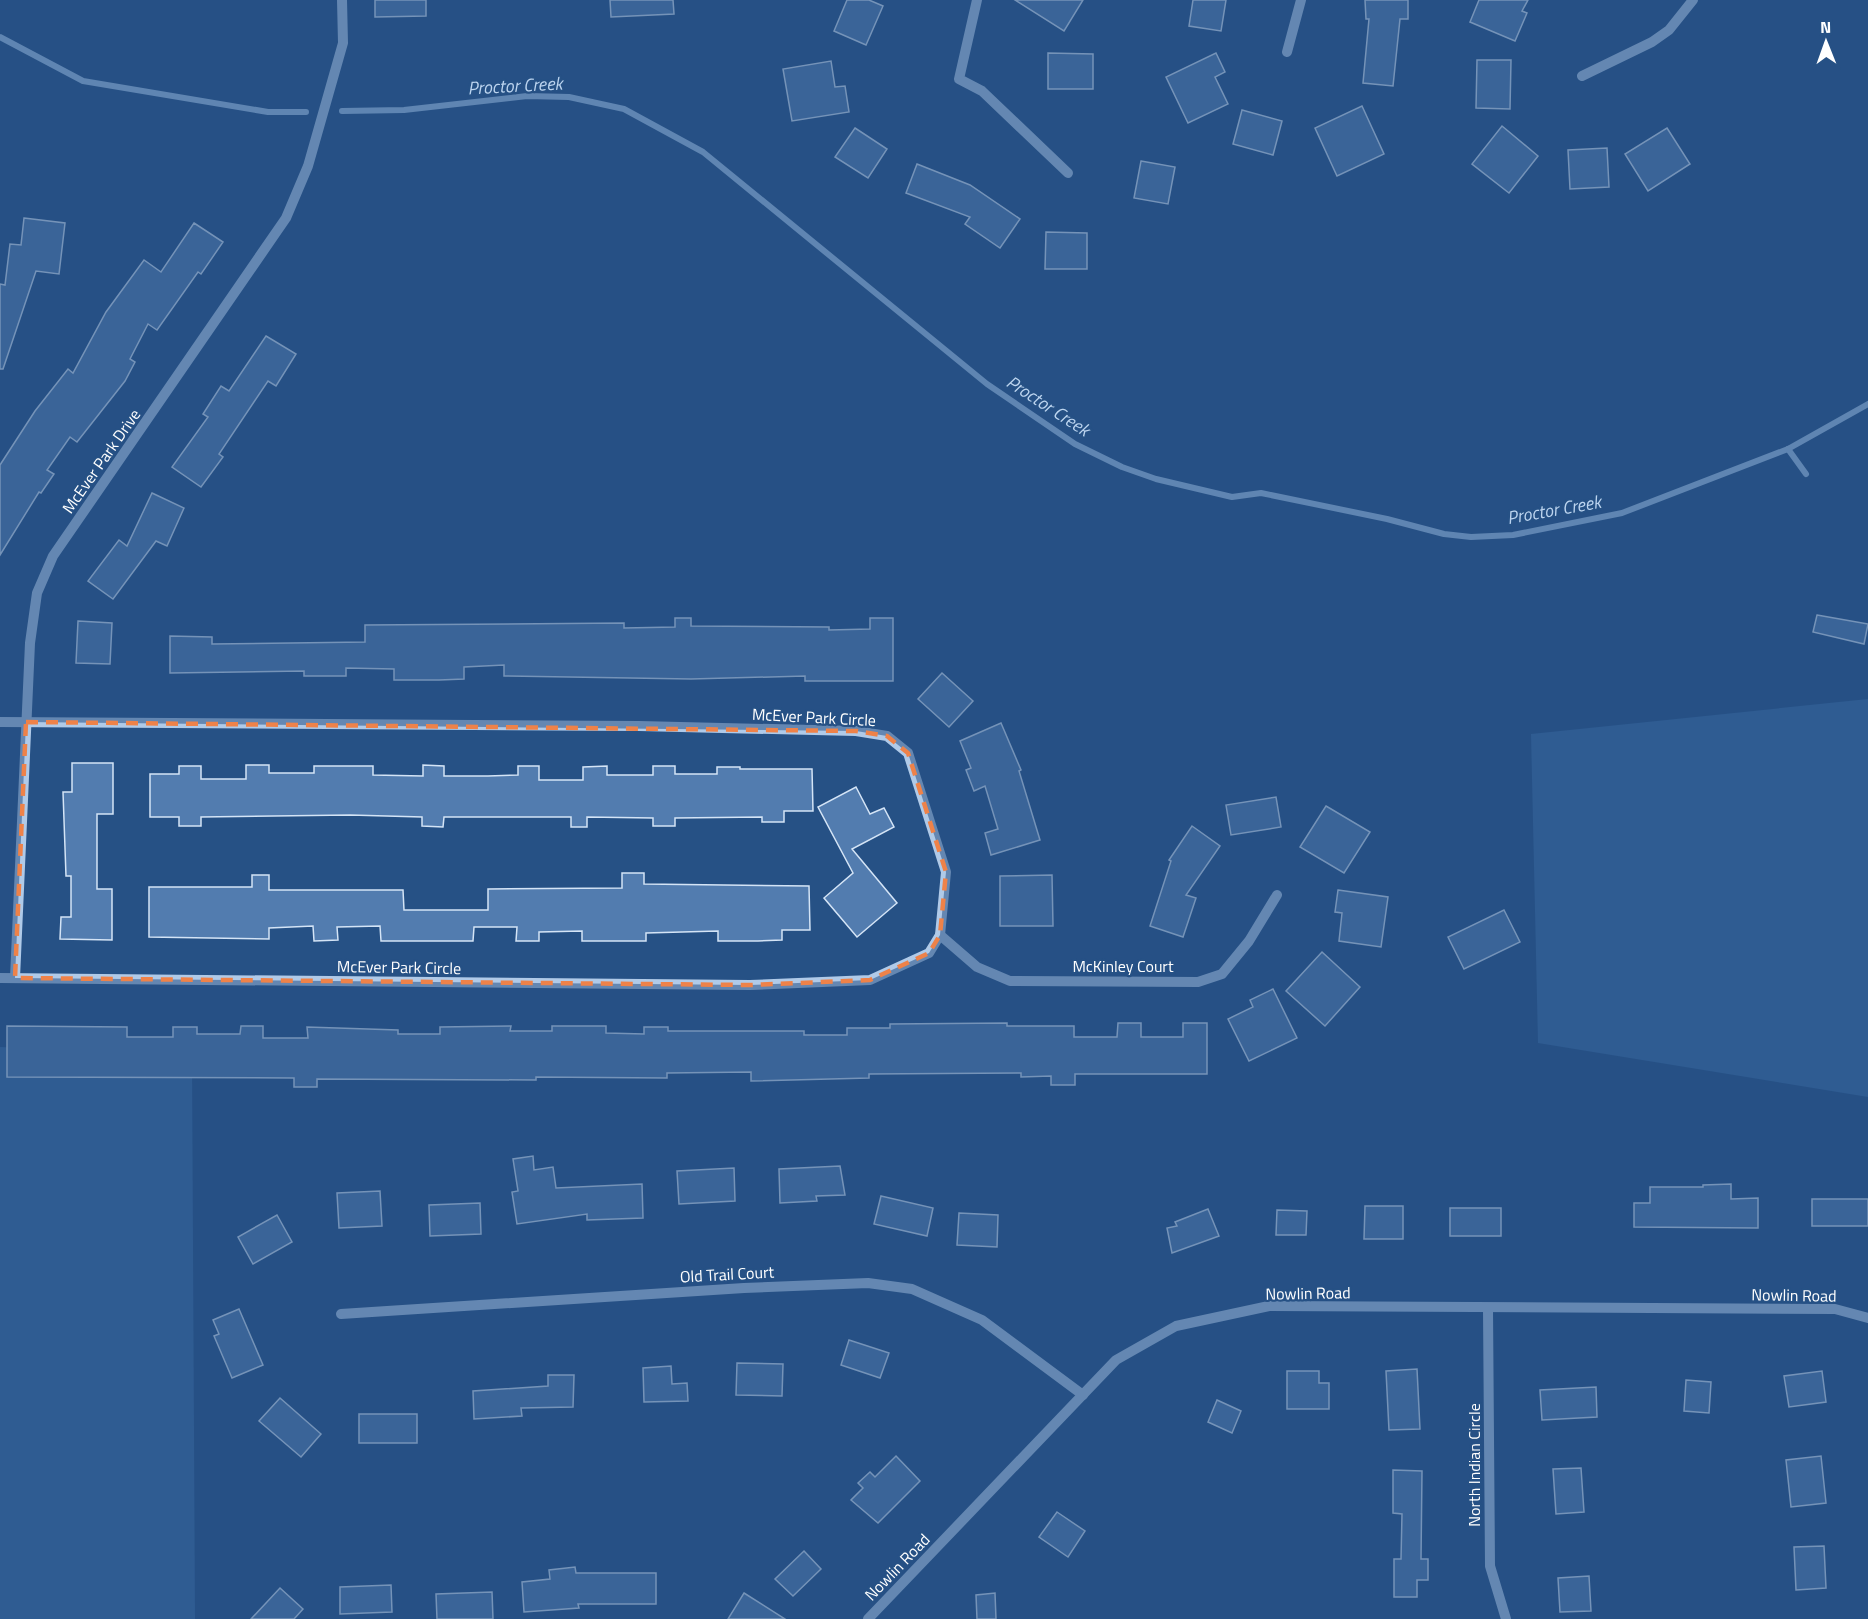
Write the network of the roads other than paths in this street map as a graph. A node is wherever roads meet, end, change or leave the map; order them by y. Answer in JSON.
{"nodes":[{"id":1,"x":342,"y":0,"type":"edge"},
{"id":2,"x":977,"y":0,"type":"edge"},
{"id":3,"x":1301,"y":0,"type":"edge"},
{"id":4,"x":1693,"y":0,"type":"edge"},
{"id":5,"x":1287,"y":52,"type":"dead end"},
{"id":6,"x":1582,"y":76,"type":"dead end"},
{"id":7,"x":1068,"y":172,"type":"dead end"},
{"id":8,"x":0,"y":722,"type":"edge"},
{"id":9,"x":26,"y":722,"type":"junction"},
{"id":10,"x":1277,"y":895,"type":"dead end"},
{"id":11,"x":940,"y":935,"type":"junction"},
{"id":12,"x":0,"y":978,"type":"edge"},
{"id":13,"x":15,"y":978,"type":"junction"},
{"id":14,"x":1488,"y":1309,"type":"junction"},
{"id":15,"x":341,"y":1314,"type":"dead end"},
{"id":16,"x":1868,"y":1318,"type":"edge"},
{"id":17,"x":1083,"y":1395,"type":"junction"},
{"id":18,"x":868,"y":1619,"type":"edge"},
{"id":19,"x":1506,"y":1619,"type":"edge"}],
"edges":[{"from":1,"to":9,"type":"street","name":"McEver Park Drive"},
{"from":2,"to":7,"type":"street"},
{"from":3,"to":5,"type":"street"},
{"from":4,"to":6,"type":"street"},
{"from":8,"to":9,"type":"street","name":"McEver Park Circle"},
{"from":9,"to":11,"type":"street","name":"McEver Park Circle"},
{"from":9,"to":13,"type":"street","name":"McEver Park Drive"},
{"from":10,"to":11,"type":"street","name":"McKinley Court"},
{"from":11,"to":13,"type":"street","name":"McEver Park Circle"},
{"from":12,"to":13,"type":"street","name":"McEver Park Circle"},
{"from":14,"to":16,"type":"street","name":"Nowlin Road"},
{"from":14,"to":17,"type":"street","name":"Nowlin Road"},
{"from":14,"to":19,"type":"street","name":"North Indian Circle"},
{"from":15,"to":17,"type":"street","name":"Old Trail Court"},
{"from":17,"to":18,"type":"street","name":"Nowlin Road"}]}
